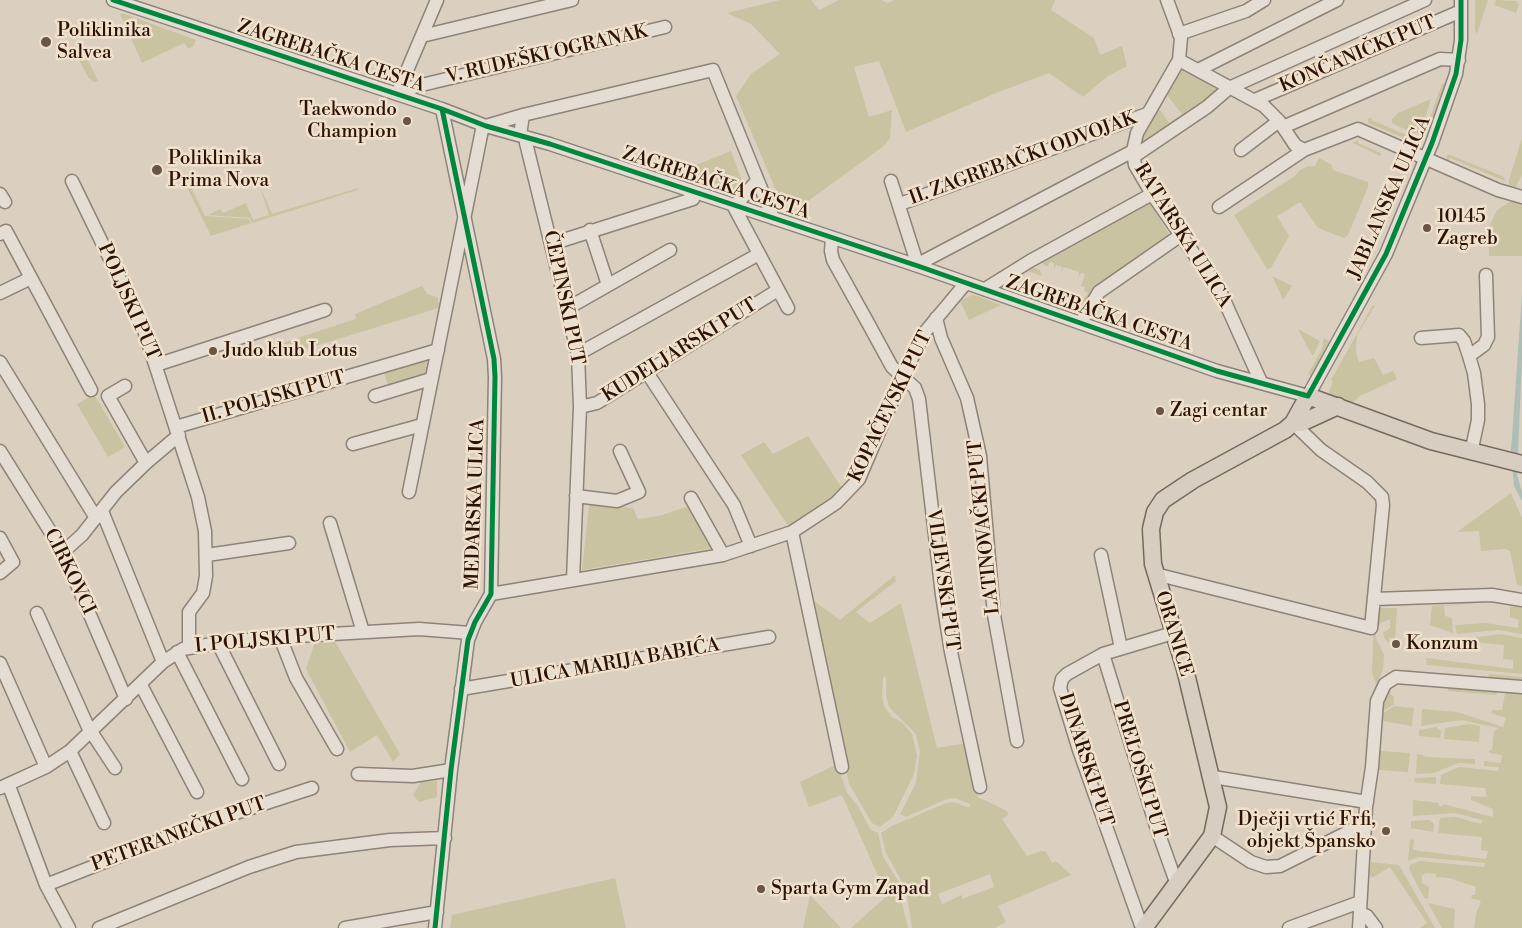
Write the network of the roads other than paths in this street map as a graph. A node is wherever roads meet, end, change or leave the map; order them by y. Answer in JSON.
{"nodes":[{"id":1,"x":113,"y":0,"type":"edge"},
{"id":2,"x":437,"y":0,"type":"edge"},
{"id":3,"x":572,"y":0,"type":"edge"},
{"id":4,"x":1167,"y":0,"type":"edge"},
{"id":5,"x":1264,"y":0,"type":"edge"},
{"id":6,"x":1336,"y":0,"type":"edge"},
{"id":7,"x":1425,"y":0,"type":"edge"},
{"id":8,"x":1461,"y":5,"type":"edge"},
{"id":9,"x":1243,"y":6,"type":"edge"},
{"id":10,"x":665,"y":27,"type":"dead end"},
{"id":11,"x":1179,"y":34,"type":"junction"},
{"id":12,"x":422,"y":36,"type":"junction"},
{"id":13,"x":1179,"y":60,"type":"junction"},
{"id":14,"x":1459,"y":60,"type":"junction"},
{"id":15,"x":1198,"y":70,"type":"junction"},
{"id":16,"x":1229,"y":88,"type":"junction"},
{"id":17,"x":400,"y":95,"type":"junction"},
{"id":18,"x":1255,"y":100,"type":"junction"},
{"id":19,"x":442,"y":109,"type":"junction"},
{"id":20,"x":1147,"y":114,"type":"junction"},
{"id":21,"x":523,"y":115,"type":"junction"},
{"id":22,"x":1281,"y":124,"type":"junction"},
{"id":23,"x":486,"y":126,"type":"junction"},
{"id":24,"x":524,"y":137,"type":"junction"},
{"id":25,"x":1241,"y":150,"type":"dead end"},
{"id":26,"x":1304,"y":150,"type":"junction"},
{"id":27,"x":1133,"y":154,"type":"junction"},
{"id":28,"x":1426,"y":159,"type":"junction"},
{"id":29,"x":72,"y":181,"type":"dead end"},
{"id":30,"x":891,"y":181,"type":"dead end"},
{"id":31,"x":756,"y":182,"type":"junction"},
{"id":32,"x":1152,"y":194,"type":"junction"},
{"id":33,"x":1522,"y":197,"type":"edge"},
{"id":34,"x":694,"y":199,"type":"dead end"},
{"id":35,"x":900,"y":204,"type":"junction"},
{"id":36,"x":734,"y":207,"type":"junction"},
{"id":37,"x":1219,"y":207,"type":"dead end"},
{"id":38,"x":773,"y":218,"type":"junction"},
{"id":39,"x":464,"y":220,"type":"junction"},
{"id":40,"x":590,"y":230,"type":"junction"},
{"id":41,"x":3,"y":232,"type":"edge"},
{"id":42,"x":1181,"y":235,"type":"junction"},
{"id":43,"x":832,"y":238,"type":"junction"},
{"id":44,"x":551,"y":244,"type":"junction"},
{"id":45,"x":670,"y":250,"type":"dead end"},
{"id":46,"x":760,"y":254,"type":"junction"},
{"id":47,"x":918,"y":266,"type":"junction"},
{"id":48,"x":1486,"y":275,"type":"dead end"},
{"id":49,"x":31,"y":278,"type":"junction"},
{"id":50,"x":966,"y":283,"type":"junction"},
{"id":51,"x":608,"y":286,"type":"junction"},
{"id":52,"x":985,"y":289,"type":"junction"},
{"id":53,"x":778,"y":290,"type":"junction"},
{"id":54,"x":0,"y":293,"type":"edge"},
{"id":55,"x":568,"y":308,"type":"junction"},
{"id":56,"x":788,"y":308,"type":"dead end"},
{"id":57,"x":326,"y":310,"type":"dead end"},
{"id":58,"x":936,"y":318,"type":"junction"},
{"id":59,"x":1081,"y":322,"type":"junction"},
{"id":60,"x":1421,"y":338,"type":"dead end"},
{"id":61,"x":438,"y":350,"type":"junction"},
{"id":62,"x":578,"y":354,"type":"junction"},
{"id":63,"x":1251,"y":356,"type":"junction"},
{"id":64,"x":1469,"y":356,"type":"junction"},
{"id":65,"x":0,"y":362,"type":"edge"},
{"id":66,"x":156,"y":365,"type":"junction"},
{"id":67,"x":646,"y":371,"type":"junction"},
{"id":68,"x":1236,"y":376,"type":"junction"},
{"id":69,"x":902,"y":378,"type":"junction"},
{"id":70,"x":431,"y":379,"type":"junction"},
{"id":71,"x":1260,"y":382,"type":"junction"},
{"id":72,"x":125,"y":386,"type":"dead end"},
{"id":73,"x":91,"y":390,"type":"dead end"},
{"id":74,"x":375,"y":396,"type":"dead end"},
{"id":75,"x":1308,"y":396,"type":"junction"},
{"id":76,"x":1338,"y":406,"type":"junction"},
{"id":77,"x":580,"y":407,"type":"junction"},
{"id":78,"x":1293,"y":423,"type":"junction"},
{"id":79,"x":422,"y":425,"type":"junction"},
{"id":80,"x":178,"y":431,"type":"junction"},
{"id":81,"x":353,"y":444,"type":"dead end"},
{"id":82,"x":0,"y":451,"type":"edge"},
{"id":83,"x":620,"y":451,"type":"dead end"},
{"id":84,"x":1471,"y":453,"type":"junction"},
{"id":85,"x":146,"y":462,"type":"junction"},
{"id":86,"x":1522,"y":464,"type":"edge"},
{"id":87,"x":409,"y":492,"type":"dead end"},
{"id":88,"x":576,"y":496,"type":"junction"},
{"id":89,"x":691,"y":498,"type":"dead end"},
{"id":90,"x":99,"y":514,"type":"junction"},
{"id":91,"x":330,"y":523,"type":"dead end"},
{"id":92,"x":792,"y":532,"type":"junction"},
{"id":93,"x":0,"y":538,"type":"edge"},
{"id":94,"x":289,"y":543,"type":"dead end"},
{"id":95,"x":751,"y":546,"type":"junction"},
{"id":96,"x":63,"y":552,"type":"junction"},
{"id":97,"x":206,"y":555,"type":"junction"},
{"id":98,"x":723,"y":555,"type":"junction"},
{"id":99,"x":1101,"y":556,"type":"dead end"},
{"id":100,"x":0,"y":573,"type":"edge"},
{"id":101,"x":1155,"y":574,"type":"junction"},
{"id":102,"x":573,"y":580,"type":"junction"},
{"id":103,"x":491,"y":594,"type":"junction"},
{"id":104,"x":1374,"y":599,"type":"junction"},
{"id":105,"x":1522,"y":600,"type":"edge"},
{"id":106,"x":37,"y":613,"type":"dead end"},
{"id":107,"x":363,"y":632,"type":"junction"},
{"id":108,"x":1173,"y":632,"type":"junction"},
{"id":109,"x":470,"y":633,"type":"junction"},
{"id":110,"x":280,"y":637,"type":"junction"},
{"id":111,"x":769,"y":637,"type":"dead end"},
{"id":112,"x":218,"y":643,"type":"junction"},
{"id":113,"x":1121,"y":648,"type":"junction"},
{"id":114,"x":183,"y":650,"type":"junction"},
{"id":115,"x":1103,"y":654,"type":"junction"},
{"id":116,"x":163,"y":662,"type":"junction"},
{"id":117,"x":0,"y":663,"type":"edge"},
{"id":118,"x":142,"y":685,"type":"junction"},
{"id":119,"x":1522,"y":687,"type":"edge"},
{"id":120,"x":460,"y":689,"type":"junction"},
{"id":121,"x":126,"y":699,"type":"junction"},
{"id":122,"x":91,"y":731,"type":"junction"},
{"id":123,"x":1017,"y":741,"type":"dead end"},
{"id":124,"x":337,"y":749,"type":"dead end"},
{"id":125,"x":70,"y":751,"type":"junction"},
{"id":126,"x":279,"y":764,"type":"dead end"},
{"id":127,"x":46,"y":767,"type":"junction"},
{"id":128,"x":842,"y":767,"type":"dead end"},
{"id":129,"x":115,"y":768,"type":"dead end"},
{"id":130,"x":451,"y":770,"type":"junction"},
{"id":131,"x":358,"y":774,"type":"dead end"},
{"id":132,"x":1212,"y":777,"type":"junction"},
{"id":133,"x":242,"y":779,"type":"dead end"},
{"id":134,"x":980,"y":786,"type":"dead end"},
{"id":135,"x":5,"y":787,"type":"edge"},
{"id":136,"x":312,"y":788,"type":"dead end"},
{"id":137,"x":197,"y":792,"type":"dead end"},
{"id":138,"x":1367,"y":802,"type":"junction"},
{"id":139,"x":104,"y":823,"type":"dead end"},
{"id":140,"x":1364,"y":824,"type":"junction"},
{"id":141,"x":1212,"y":836,"type":"junction"},
{"id":142,"x":445,"y":838,"type":"junction"},
{"id":143,"x":46,"y":884,"type":"junction"},
{"id":144,"x":1177,"y":885,"type":"junction"},
{"id":145,"x":1360,"y":908,"type":"junction"},
{"id":146,"x":437,"y":912,"type":"junction"},
{"id":147,"x":69,"y":928,"type":"edge"},
{"id":148,"x":98,"y":928,"type":"edge"},
{"id":149,"x":345,"y":928,"type":"edge"},
{"id":150,"x":435,"y":928,"type":"edge"},
{"id":151,"x":1143,"y":928,"type":"edge"},
{"id":152,"x":1289,"y":928,"type":"edge"},
{"id":153,"x":1359,"y":928,"type":"edge"},
{"id":154,"x":1376,"y":928,"type":"edge"}],
"edges":[{"from":1,"to":17,"type":"street","name":"ZAGREBAČKA CESTA"},
{"from":2,"to":12,"type":"street"},
{"from":3,"to":12,"type":"street"},
{"from":4,"to":11,"type":"street"},
{"from":5,"to":9,"type":"street"},
{"from":6,"to":15,"type":"street"},
{"from":7,"to":16,"type":"street"},
{"from":8,"to":14,"type":"street","name":"JABLANSKA ULICA"},
{"from":8,"to":18,"type":"street","name":"KONČANIČKI PUT"},
{"from":9,"to":11,"type":"street"},
{"from":10,"to":17,"type":"street","name":"V. RUDEŠKI OGRANAK"},
{"from":11,"to":13,"type":"street"},
{"from":12,"to":17,"type":"street"},
{"from":13,"to":15,"type":"street"},
{"from":13,"to":20,"type":"street","name":"RATARSKA ULICA"},
{"from":14,"to":22,"type":"street"},
{"from":14,"to":28,"type":"street","name":"JABLANSKA ULICA"},
{"from":15,"to":16,"type":"street"},
{"from":16,"to":18,"type":"street"},
{"from":16,"to":27,"type":"street"},
{"from":17,"to":19,"type":"street","name":"ZAGREBAČKA CESTA"},
{"from":18,"to":22,"type":"street"},
{"from":19,"to":23,"type":"street","name":"ZAGREBAČKA CESTA"},
{"from":19,"to":39,"type":"street","name":"MEDARSKA ULICA"},
{"from":20,"to":27,"type":"street","name":"RATARSKA ULICA"},
{"from":20,"to":35,"type":"street","name":"II. ZAGREBAČKI ODVOJAK"},
{"from":21,"to":23,"type":"street","name":"ZAGREBAČKA CESTA"},
{"from":21,"to":24,"type":"street"},
{"from":21,"to":31,"type":"street","name":"ZAGREBAČKA CESTA"},
{"from":22,"to":25,"type":"street"},
{"from":22,"to":26,"type":"street"},
{"from":23,"to":24,"type":"street","name":"ZAGREBAČKA CESTA"},
{"from":23,"to":39,"type":"street"},
{"from":24,"to":36,"type":"street","name":"ZAGREBAČKA CESTA"},
{"from":24,"to":44,"type":"street","name":"ČEPINSKI PUT"},
{"from":26,"to":28,"type":"street","name":"JABLANSKA ULICA"},
{"from":26,"to":37,"type":"street"},
{"from":27,"to":32,"type":"street","name":"RATARSKA ULICA"},
{"from":27,"to":47,"type":"street"},
{"from":28,"to":33,"type":"street"},
{"from":28,"to":75,"type":"street","name":"JABLANSKA ULICA"},
{"from":29,"to":66,"type":"street","name":"POLJSKI PUT"},
{"from":30,"to":35,"type":"street"},
{"from":31,"to":36,"type":"street","name":"ZAGREBAČKA CESTA"},
{"from":31,"to":38,"type":"street","name":"ZAGREBAČKA CESTA"},
{"from":32,"to":42,"type":"street","name":"RATARSKA ULICA"},
{"from":32,"to":52,"type":"street"},
{"from":34,"to":40,"type":"street"},
{"from":35,"to":47,"type":"street"},
{"from":36,"to":38,"type":"street","name":"ZAGREBAČKA CESTA"},
{"from":36,"to":46,"type":"street","name":"ZAGREBAČKA CESTA"},
{"from":38,"to":43,"type":"street","name":"ZAGREBAČKA CESTA"},
{"from":39,"to":61,"type":"street"},
{"from":39,"to":103,"type":"street","name":"MEDARSKA ULICA"},
{"from":40,"to":44,"type":"street"},
{"from":40,"to":51,"type":"street"},
{"from":41,"to":49,"type":"street"},
{"from":42,"to":59,"type":"street"},
{"from":42,"to":63,"type":"street","name":"RATARSKA ULICA"},
{"from":43,"to":47,"type":"street","name":"ZAGREBAČKA CESTA"},
{"from":43,"to":69,"type":"street"},
{"from":44,"to":55,"type":"street","name":"ČEPINSKI PUT"},
{"from":45,"to":51,"type":"street"},
{"from":46,"to":53,"type":"street","name":"ZAGREBAČKA CESTA"},
{"from":46,"to":62,"type":"street"},
{"from":47,"to":50,"type":"street","name":"ZAGREBAČKA CESTA"},
{"from":48,"to":64,"type":"street"},
{"from":49,"to":54,"type":"street"},
{"from":49,"to":73,"type":"street"},
{"from":50,"to":52,"type":"street","name":"ZAGREBAČKA CESTA"},
{"from":50,"to":58,"type":"street","name":"KOPAČEVSKI PUT"},
{"from":51,"to":55,"type":"street"},
{"from":52,"to":59,"type":"street","name":"ZAGREBAČKA CESTA"},
{"from":53,"to":56,"type":"street","name":"ZAGREBAČKA CESTA"},
{"from":53,"to":67,"type":"street","name":"KUDELJARSKI PUT"},
{"from":55,"to":62,"type":"street","name":"ČEPINSKI PUT"},
{"from":57,"to":66,"type":"street"},
{"from":58,"to":69,"type":"street","name":"KOPAČEVSKI PUT"},
{"from":58,"to":123,"type":"street","name":"LATINOVAČKI PUT"},
{"from":59,"to":68,"type":"street","name":"ZAGREBAČKA CESTA"},
{"from":60,"to":64,"type":"street"},
{"from":61,"to":70,"type":"street"},
{"from":61,"to":80,"type":"street","name":"II. POLJSKI PUT"},
{"from":62,"to":77,"type":"street","name":"ČEPINSKI PUT"},
{"from":63,"to":68,"type":"street"},
{"from":63,"to":71,"type":"street","name":"RATARSKA ULICA"},
{"from":64,"to":84,"type":"street"},
{"from":65,"to":90,"type":"street"},
{"from":66,"to":80,"type":"street","name":"POLJSKI PUT"},
{"from":67,"to":77,"type":"street","name":"KUDELJARSKI PUT"},
{"from":67,"to":95,"type":"street"},
{"from":68,"to":71,"type":"street","name":"ZAGREBAČKA CESTA"},
{"from":69,"to":92,"type":"street","name":"KOPAČEVSKI PUT"},
{"from":69,"to":134,"type":"street","name":"VILJEVSKI PUT"},
{"from":70,"to":74,"type":"street"},
{"from":70,"to":79,"type":"street"},
{"from":71,"to":75,"type":"street","name":"ZAGREBAČKA CESTA"},
{"from":72,"to":85,"type":"street"},
{"from":75,"to":76,"type":"main road","name":"ZAGREBAČKA CESTA"},
{"from":75,"to":78,"type":"main road","name":"ORANICE"},
{"from":76,"to":78,"type":"main road"},
{"from":76,"to":84,"type":"main road","name":"ZAGREBAČKA CESTA"},
{"from":77,"to":88,"type":"street","name":"ČEPINSKI PUT"},
{"from":78,"to":101,"type":"main road","name":"ORANICE"},
{"from":78,"to":104,"type":"street"},
{"from":79,"to":81,"type":"street"},
{"from":79,"to":87,"type":"street"},
{"from":80,"to":85,"type":"street","name":"II. POLJSKI PUT"},
{"from":80,"to":97,"type":"street","name":"II. POLJSKI PUT"},
{"from":82,"to":96,"type":"street","name":"CIRKOVCI"},
{"from":83,"to":88,"type":"street"},
{"from":84,"to":86,"type":"main road","name":"ZAGREBAČKA CESTA"},
{"from":85,"to":90,"type":"street","name":"II. POLJSKI PUT"},
{"from":88,"to":102,"type":"street","name":"ČEPINSKI PUT"},
{"from":89,"to":98,"type":"street"},
{"from":90,"to":96,"type":"street","name":"II. POLJSKI PUT"},
{"from":90,"to":116,"type":"street"},
{"from":91,"to":107,"type":"street"},
{"from":92,"to":95,"type":"street","name":"KOPAČEVSKI PUT"},
{"from":92,"to":128,"type":"street"},
{"from":93,"to":100,"type":"street"},
{"from":94,"to":97,"type":"street"},
{"from":95,"to":98,"type":"street","name":"KOPAČEVSKI PUT"},
{"from":96,"to":121,"type":"street","name":"CIRKOVCI"},
{"from":97,"to":114,"type":"street","name":"II. POLJSKI PUT"},
{"from":98,"to":102,"type":"street","name":"KOPAČEVSKI PUT"},
{"from":99,"to":113,"type":"street"},
{"from":101,"to":104,"type":"street"},
{"from":101,"to":108,"type":"main road","name":"ORANICE"},
{"from":102,"to":103,"type":"street","name":"KOPAČEVSKI PUT"},
{"from":103,"to":109,"type":"street","name":"MEDARSKA ULICA"},
{"from":104,"to":105,"type":"street"},
{"from":106,"to":122,"type":"street"},
{"from":107,"to":109,"type":"street","name":"I. POLJSKI PUT"},
{"from":107,"to":110,"type":"street","name":"I. POLJSKI PUT"},
{"from":108,"to":113,"type":"street","name":"DINARSKI PUT"},
{"from":108,"to":132,"type":"main road","name":"ORANICE"},
{"from":109,"to":120,"type":"street","name":"MEDARSKA ULICA"},
{"from":110,"to":112,"type":"street","name":"I. POLJSKI PUT"},
{"from":110,"to":124,"type":"street"},
{"from":111,"to":120,"type":"street","name":"ULICA MARIJA BABIĆA"},
{"from":112,"to":114,"type":"street","name":"I. POLJSKI PUT"},
{"from":112,"to":126,"type":"street"},
{"from":113,"to":115,"type":"street","name":"DINARSKI PUT"},
{"from":114,"to":116,"type":"street","name":"I. POLJSKI PUT"},
{"from":114,"to":133,"type":"street"},
{"from":115,"to":144,"type":"street","name":"PRELOŠKI PUT"},
{"from":115,"to":151,"type":"street","name":"DINARSKI PUT"},
{"from":116,"to":118,"type":"street","name":"I. POLJSKI PUT"},
{"from":117,"to":127,"type":"street"},
{"from":118,"to":121,"type":"street","name":"I. POLJSKI PUT"},
{"from":118,"to":137,"type":"street"},
{"from":119,"to":138,"type":"street"},
{"from":120,"to":130,"type":"street","name":"MEDARSKA ULICA"},
{"from":121,"to":122,"type":"street","name":"I. POLJSKI PUT"},
{"from":122,"to":125,"type":"street","name":"I. POLJSKI PUT"},
{"from":122,"to":129,"type":"street"},
{"from":125,"to":127,"type":"street","name":"I. POLJSKI PUT"},
{"from":125,"to":139,"type":"street"},
{"from":127,"to":135,"type":"street","name":"I. POLJSKI PUT"},
{"from":130,"to":131,"type":"street"},
{"from":130,"to":142,"type":"street","name":"MEDARSKA ULICA"},
{"from":132,"to":138,"type":"street"},
{"from":132,"to":141,"type":"main road","name":"ORANICE"},
{"from":135,"to":143,"type":"street"},
{"from":136,"to":143,"type":"street","name":"PETERANEČKI PUT"},
{"from":138,"to":140,"type":"street"},
{"from":140,"to":141,"type":"street"},
{"from":140,"to":145,"type":"street"},
{"from":141,"to":144,"type":"main road","name":"ORANICE"},
{"from":142,"to":146,"type":"street","name":"MEDARSKA ULICA"},
{"from":142,"to":148,"type":"street"},
{"from":143,"to":147,"type":"street"},
{"from":144,"to":151,"type":"main road","name":"ORANICE"},
{"from":145,"to":152,"type":"street"},
{"from":145,"to":153,"type":"street"},
{"from":145,"to":154,"type":"street"},
{"from":146,"to":149,"type":"street"},
{"from":146,"to":150,"type":"street","name":"MEDARSKA ULICA"}]}
